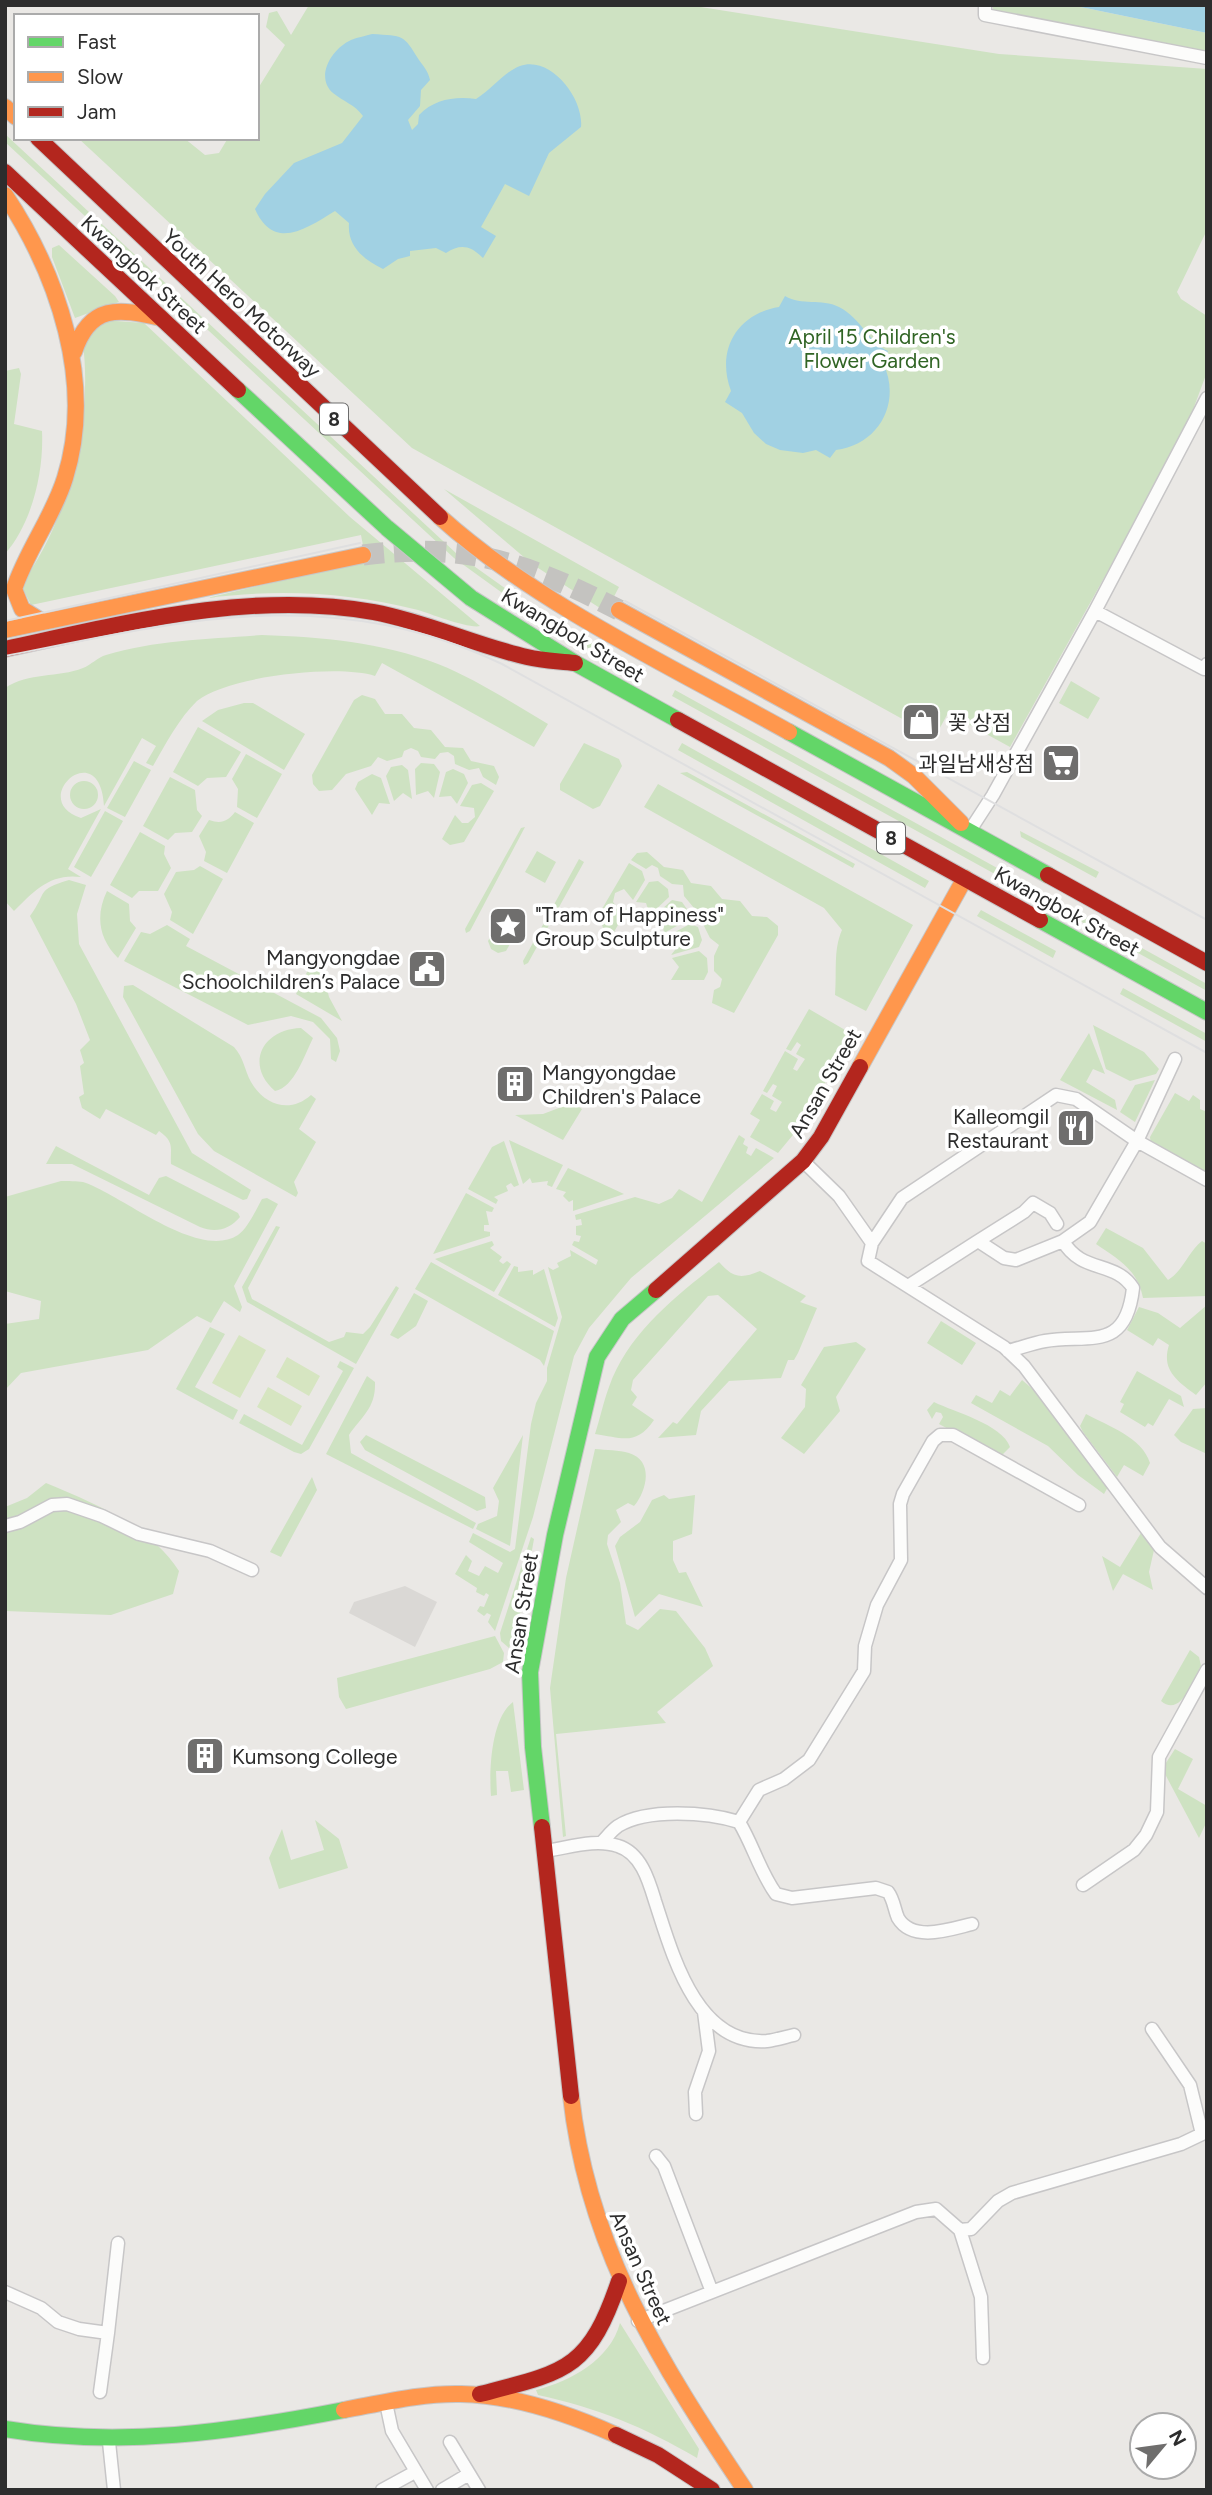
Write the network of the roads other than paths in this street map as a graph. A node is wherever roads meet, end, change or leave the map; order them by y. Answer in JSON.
{"nodes":[{"id":1,"x":985,"y":6,"type":"edge"},
{"id":2,"x":1207,"y":58,"type":"edge"},
{"id":3,"x":40,"y":140,"type":"edge"},
{"id":4,"x":5,"y":172,"type":"edge"},
{"id":5,"x":5,"y":195,"type":"edge"},
{"id":6,"x":161,"y":318,"type":"junction"},
{"id":7,"x":74,"y":352,"type":"junction"},
{"id":8,"x":1207,"y":398,"type":"edge"},
{"id":9,"x":363,"y":555,"type":"tunnel mouth"},
{"id":10,"x":17,"y":578,"type":"junction"},
{"id":11,"x":5,"y":590,"type":"edge"},
{"id":12,"x":620,"y":610,"type":"tunnel mouth"},
{"id":13,"x":1095,"y":611,"type":"junction"},
{"id":14,"x":43,"y":622,"type":"junction"},
{"id":15,"x":5,"y":630,"type":"edge"},
{"id":16,"x":5,"y":649,"type":"edge"},
{"id":17,"x":661,"y":661,"type":"joint"},
{"id":18,"x":575,"y":663,"type":"junction"},
{"id":19,"x":1206,"y":668,"type":"edge"},
{"id":20,"x":970,"y":832,"type":"junction"},
{"id":21,"x":965,"y":878,"type":"junction"},
{"id":22,"x":1207,"y":963,"type":"edge"},
{"id":23,"x":1207,"y":1012,"type":"edge"},
{"id":24,"x":1175,"y":1059,"type":"dead end"},
{"id":25,"x":1137,"y":1141,"type":"junction"},
{"id":26,"x":803,"y":1161,"type":"junction"},
{"id":27,"x":1207,"y":1180,"type":"edge"},
{"id":28,"x":1057,"y":1224,"type":"dead end"},
{"id":29,"x":978,"y":1241,"type":"junction"},
{"id":30,"x":1063,"y":1241,"type":"junction"},
{"id":31,"x":872,"y":1243,"type":"junction"},
{"id":32,"x":908,"y":1286,"type":"junction"},
{"id":33,"x":1008,"y":1351,"type":"junction"},
{"id":34,"x":1079,"y":1505,"type":"dead end"},
{"id":35,"x":5,"y":1526,"type":"edge"},
{"id":36,"x":252,"y":1570,"type":"dead end"},
{"id":37,"x":1207,"y":1588,"type":"edge"},
{"id":38,"x":1207,"y":1670,"type":"edge"},
{"id":39,"x":739,"y":1822,"type":"junction"},
{"id":40,"x":602,"y":1842,"type":"junction"},
{"id":41,"x":544,"y":1851,"type":"junction"},
{"id":42,"x":1083,"y":1885,"type":"dead end"},
{"id":43,"x":972,"y":1924,"type":"dead end"},
{"id":44,"x":704,"y":2012,"type":"junction"},
{"id":45,"x":1152,"y":2029,"type":"dead end"},
{"id":46,"x":794,"y":2035,"type":"dead end"},
{"id":47,"x":696,"y":2114,"type":"dead end"},
{"id":48,"x":656,"y":2156,"type":"dead end"},
{"id":49,"x":960,"y":2230,"type":"junction"},
{"id":50,"x":118,"y":2243,"type":"dead end"},
{"id":51,"x":618,"y":2281,"type":"junction"},
{"id":52,"x":5,"y":2292,"type":"edge"},
{"id":53,"x":712,"y":2292,"type":"junction"},
{"id":54,"x":638,"y":2321,"type":"junction"},
{"id":55,"x":107,"y":2333,"type":"junction"},
{"id":56,"x":983,"y":2358,"type":"dead end"},
{"id":57,"x":100,"y":2392,"type":"dead end"},
{"id":58,"x":477,"y":2395,"type":"junction"},
{"id":59,"x":386,"y":2403,"type":"junction"},
{"id":60,"x":5,"y":2429,"type":"edge"},
{"id":61,"x":108,"y":2442,"type":"junction"},
{"id":62,"x":450,"y":2442,"type":"dead end"},
{"id":63,"x":415,"y":2472,"type":"junction"},
{"id":64,"x":469,"y":2474,"type":"junction"},
{"id":65,"x":114,"y":2490,"type":"edge"},
{"id":66,"x":382,"y":2490,"type":"edge"},
{"id":67,"x":427,"y":2490,"type":"edge"},
{"id":68,"x":442,"y":2490,"type":"edge"},
{"id":69,"x":479,"y":2490,"type":"edge"},
{"id":70,"x":712,"y":2490,"type":"edge"},
{"id":71,"x":745,"y":2490,"type":"edge"}],
"edges":[{"from":1,"to":2,"type":"street"},
{"from":3,"to":17,"type":"main road","name":"Youth Hero Motorway","number":"8"},
{"from":4,"to":6,"type":"main road","name":"Kwangbok Street","number":"8"},
{"from":5,"to":7,"type":"main road"},
{"from":6,"to":7,"type":"main road"},
{"from":6,"to":18,"type":"main road","name":"Kwangbok Street","number":"8"},
{"from":7,"to":10,"type":"main road"},
{"from":8,"to":13,"type":"street"},
{"from":9,"to":14,"type":"main road"},
{"from":10,"to":11,"type":"main road"},
{"from":10,"to":14,"type":"main road"},
{"from":12,"to":20,"type":"main road"},
{"from":13,"to":19,"type":"street"},
{"from":13,"to":20,"type":"street"},
{"from":14,"to":15,"type":"main road"},
{"from":16,"to":18,"type":"main road"},
{"from":17,"to":20,"type":"main road","name":"Kwangbok Street","number":"8"},
{"from":18,"to":21,"type":"main road","name":"Kwangbok Street","number":"8"},
{"from":20,"to":22,"type":"main road","name":"Kwangbok Street","number":"8"},
{"from":21,"to":23,"type":"main road","name":"Kwangbok Street","number":"8"},
{"from":21,"to":26,"type":"main road","name":"Ansan Street"},
{"from":24,"to":25,"type":"street"},
{"from":25,"to":27,"type":"street"},
{"from":25,"to":30,"type":"street"},
{"from":25,"to":31,"type":"street"},
{"from":26,"to":31,"type":"street"},
{"from":26,"to":41,"type":"main road","name":"Ansan Street"},
{"from":28,"to":29,"type":"street"},
{"from":29,"to":30,"type":"street"},
{"from":29,"to":32,"type":"street"},
{"from":30,"to":33,"type":"street"},
{"from":31,"to":32,"type":"street"},
{"from":32,"to":33,"type":"street"},
{"from":33,"to":37,"type":"street"},
{"from":34,"to":39,"type":"street"},
{"from":35,"to":36,"type":"street"},
{"from":38,"to":42,"type":"street"},
{"from":39,"to":40,"type":"street"},
{"from":39,"to":43,"type":"street"},
{"from":40,"to":41,"type":"street"},
{"from":40,"to":44,"type":"street"},
{"from":41,"to":51,"type":"main road","name":"Ansan Street"},
{"from":44,"to":46,"type":"street"},
{"from":44,"to":47,"type":"street"},
{"from":45,"to":49,"type":"street"},
{"from":48,"to":53,"type":"street"},
{"from":49,"to":53,"type":"street"},
{"from":49,"to":56,"type":"street"},
{"from":50,"to":55,"type":"street"},
{"from":51,"to":54,"type":"main road","name":"Ansan Street"},
{"from":51,"to":58,"type":"main road"},
{"from":52,"to":55,"type":"street"},
{"from":53,"to":54,"type":"street"},
{"from":54,"to":71,"type":"main road","name":"Ansan Street"},
{"from":55,"to":57,"type":"street"},
{"from":58,"to":59,"type":"main road"},
{"from":58,"to":70,"type":"main road"},
{"from":59,"to":61,"type":"main road"},
{"from":59,"to":63,"type":"street"},
{"from":60,"to":61,"type":"main road"},
{"from":61,"to":65,"type":"street"},
{"from":62,"to":64,"type":"street"},
{"from":63,"to":66,"type":"street"},
{"from":63,"to":67,"type":"street"},
{"from":64,"to":68,"type":"street"},
{"from":64,"to":69,"type":"street"}]}
